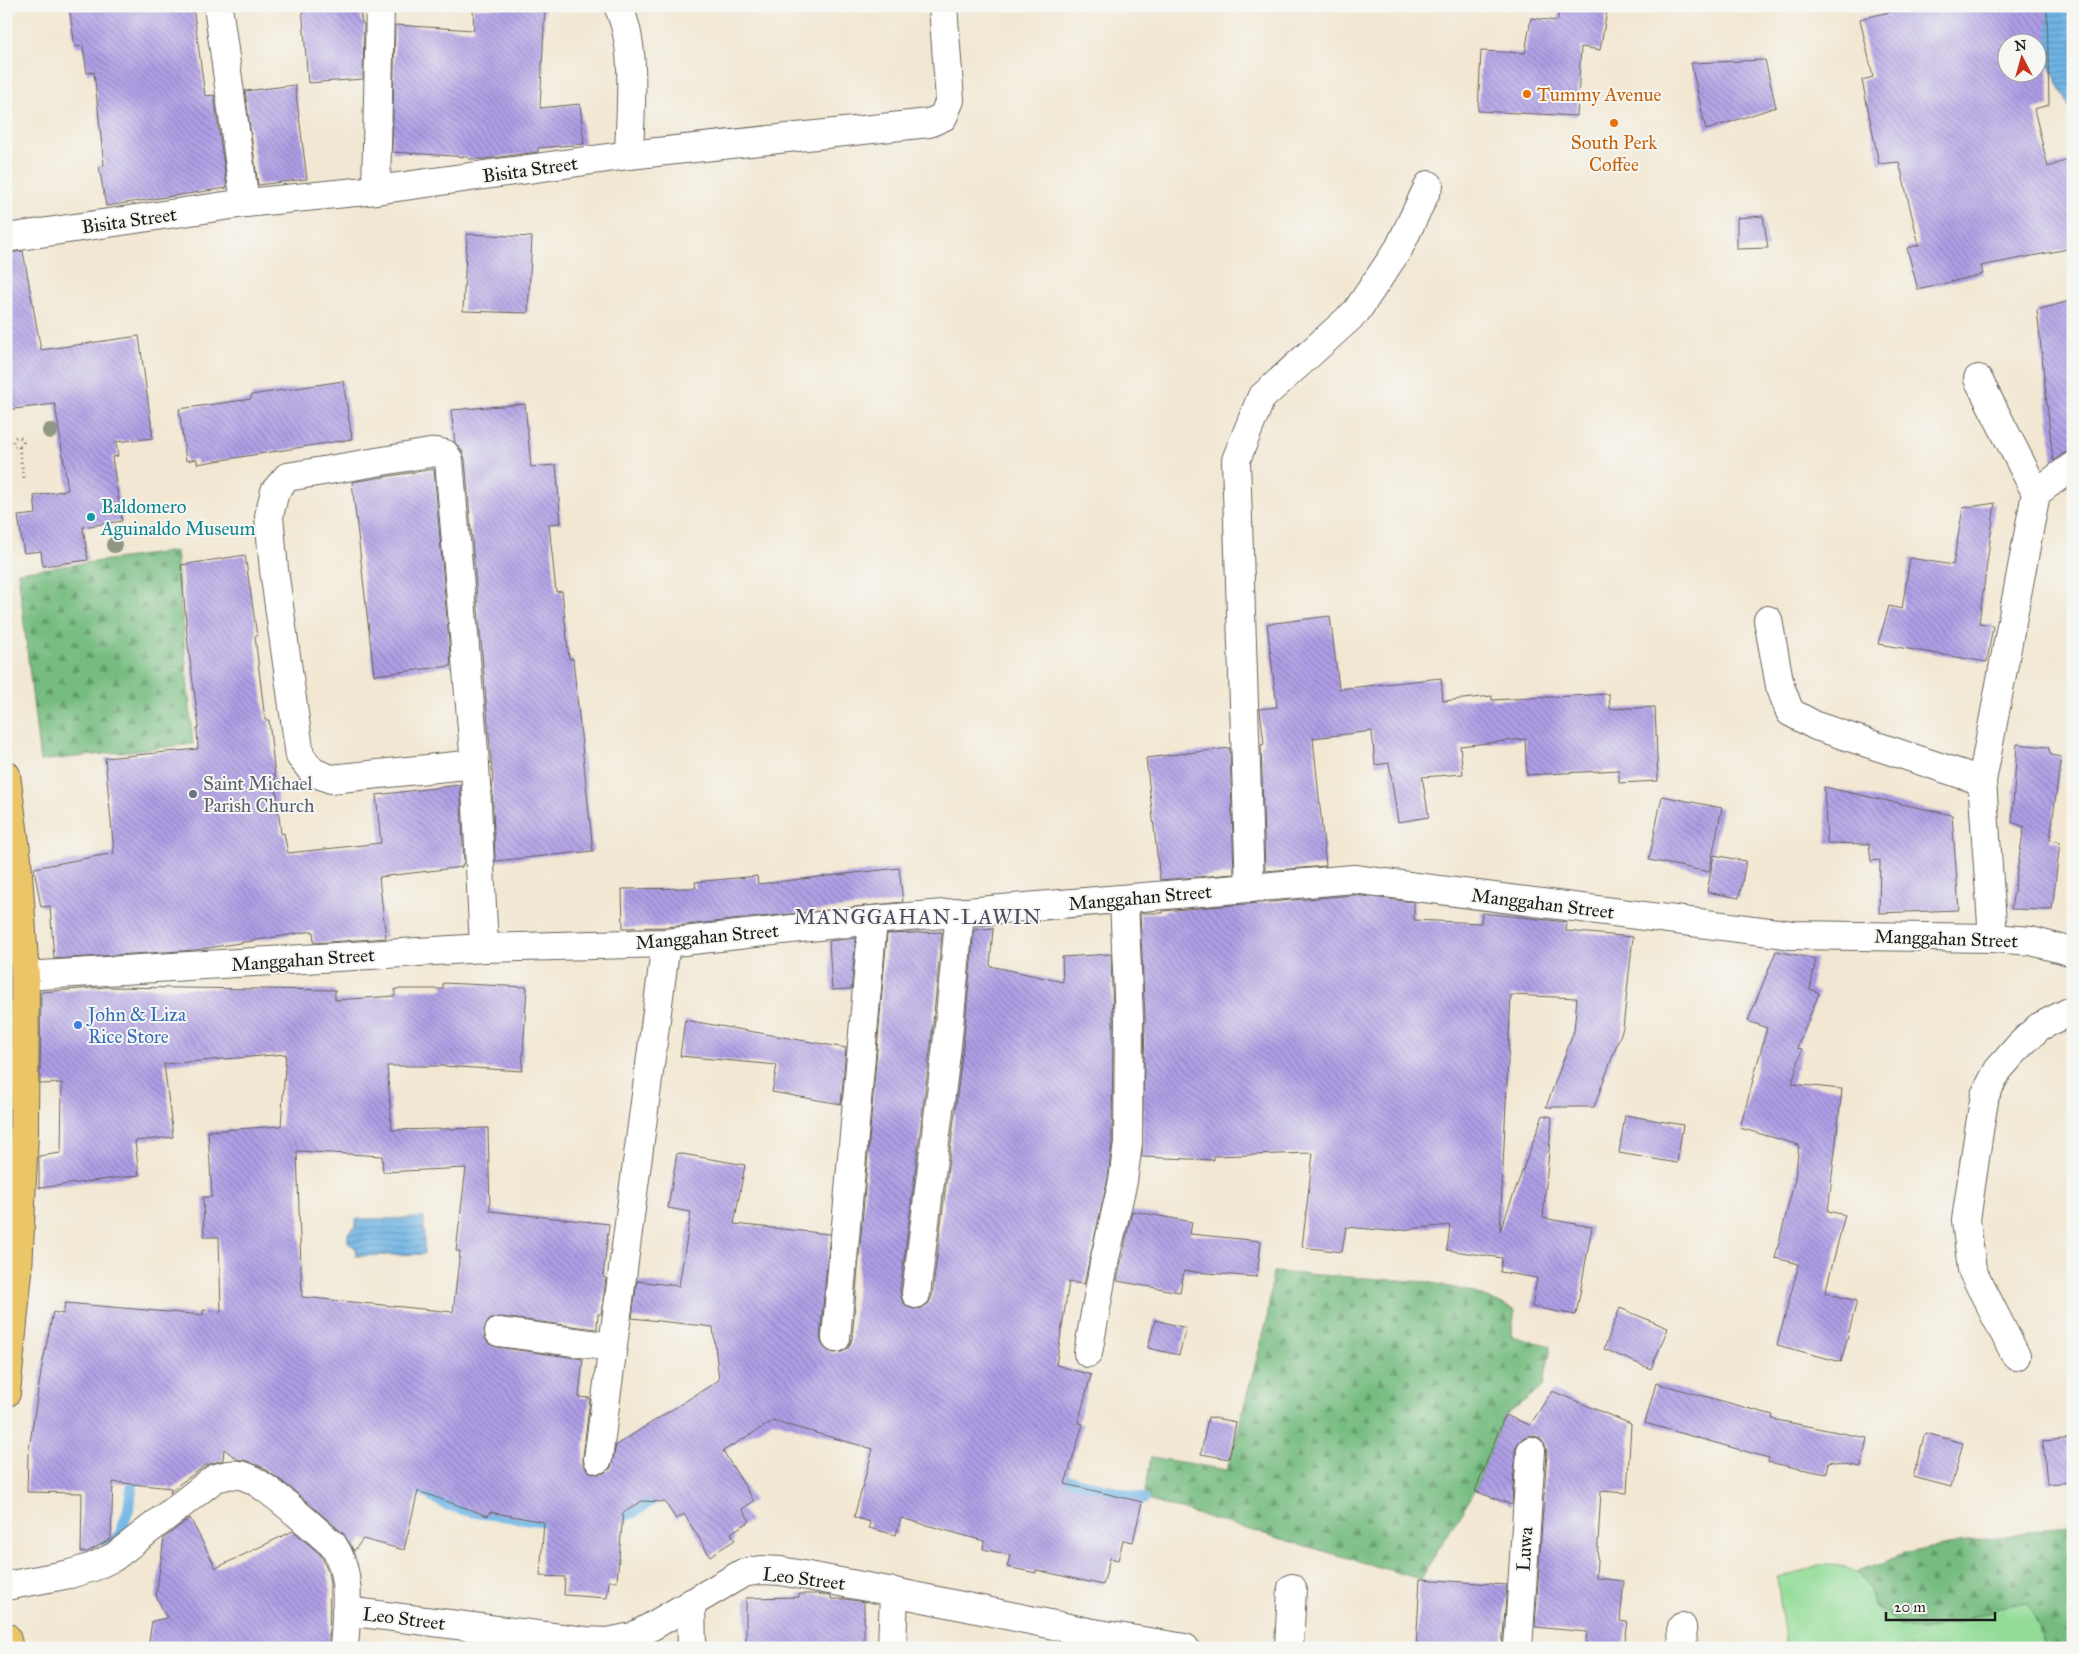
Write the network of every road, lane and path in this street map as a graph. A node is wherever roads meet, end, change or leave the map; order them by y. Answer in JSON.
{"nodes":[{"id":1,"x":218,"y":6,"type":"edge"},
{"id":2,"x":380,"y":6,"type":"edge"},
{"id":3,"x":618,"y":6,"type":"edge"},
{"id":4,"x":943,"y":6,"type":"edge"},
{"id":5,"x":629,"y":155,"type":"junction"},
{"id":6,"x":1430,"y":185,"type":"dead end"},
{"id":7,"x":376,"y":190,"type":"junction"},
{"id":8,"x":245,"y":203,"type":"junction"},
{"id":9,"x":6,"y":238,"type":"edge"},
{"id":10,"x":1978,"y":379,"type":"dead end"},
{"id":11,"x":19,"y":447,"type":"dead end"},
{"id":12,"x":2073,"y":466,"type":"edge"},
{"id":13,"x":24,"y":480,"type":"dead end"},
{"id":14,"x":2036,"y":493,"type":"junction"},
{"id":15,"x":1768,"y":620,"type":"dead end"},
{"id":16,"x":475,"y":764,"type":"junction"},
{"id":17,"x":6,"y":774,"type":"edge"},
{"id":18,"x":1982,"y":781,"type":"junction"},
{"id":19,"x":1250,"y":888,"type":"junction"},
{"id":20,"x":1124,"y":899,"type":"junction"},
{"id":21,"x":960,"y":912,"type":"junction"},
{"id":22,"x":873,"y":920,"type":"junction"},
{"id":23,"x":1993,"y":938,"type":"junction"},
{"id":24,"x":666,"y":943,"type":"junction"},
{"id":25,"x":484,"y":948,"type":"junction"},
{"id":26,"x":2073,"y":952,"type":"edge"},
{"id":27,"x":25,"y":976,"type":"junction"},
{"id":28,"x":2073,"y":1010,"type":"edge"},
{"id":29,"x":12,"y":1271,"type":"edge"},
{"id":30,"x":916,"y":1294,"type":"dead end"},
{"id":31,"x":499,"y":1332,"type":"dead end"},
{"id":32,"x":836,"y":1338,"type":"dead end"},
{"id":33,"x":612,"y":1348,"type":"junction"},
{"id":34,"x":1088,"y":1353,"type":"dead end"},
{"id":35,"x":2016,"y":1356,"type":"dead end"},
{"id":36,"x":6,"y":1393,"type":"edge"},
{"id":37,"x":1531,"y":1451,"type":"dead end"},
{"id":38,"x":598,"y":1459,"type":"dead end"},
{"id":39,"x":6,"y":1586,"type":"edge"},
{"id":40,"x":1292,"y":1588,"type":"dead end"},
{"id":41,"x":894,"y":1592,"type":"junction"},
{"id":42,"x":692,"y":1603,"type":"junction"},
{"id":43,"x":346,"y":1611,"type":"junction"},
{"id":44,"x":6,"y":1637,"type":"edge"},
{"id":45,"x":508,"y":1639,"type":"edge"},
{"id":46,"x":1088,"y":1640,"type":"edge"},
{"id":47,"x":9,"y":1648,"type":"edge"},
{"id":48,"x":344,"y":1648,"type":"edge"},
{"id":49,"x":692,"y":1648,"type":"edge"},
{"id":50,"x":892,"y":1648,"type":"edge"},
{"id":51,"x":1185,"y":1648,"type":"edge"},
{"id":52,"x":1289,"y":1648,"type":"edge"},
{"id":53,"x":1518,"y":1648,"type":"edge"}],
"edges":[{"from":1,"to":8,"type":"street"},
{"from":2,"to":7,"type":"street"},
{"from":3,"to":5,"type":"street"},
{"from":4,"to":5,"type":"street","name":"Bisita Street"},
{"from":5,"to":7,"type":"street","name":"Bisita Street"},
{"from":6,"to":19,"type":"street"},
{"from":7,"to":8,"type":"street","name":"Bisita Street"},
{"from":8,"to":9,"type":"street","name":"Bisita Street"},
{"from":10,"to":14,"type":"street"},
{"from":11,"to":13,"type":"path"},
{"from":12,"to":14,"type":"street"},
{"from":14,"to":18,"type":"street"},
{"from":15,"to":18,"type":"street"},
{"from":16,"to":16,"type":"street"},
{"from":16,"to":25,"type":"street"},
{"from":17,"to":27,"type":"main road"},
{"from":18,"to":23,"type":"street"},
{"from":19,"to":20,"type":"street","name":"Manggahan Street"},
{"from":19,"to":23,"type":"street","name":"Manggahan Street"},
{"from":20,"to":21,"type":"street","name":"Manggahan Street"},
{"from":20,"to":34,"type":"street"},
{"from":21,"to":22,"type":"street","name":"Manggahan Street"},
{"from":21,"to":30,"type":"street"},
{"from":22,"to":24,"type":"street","name":"Manggahan Street"},
{"from":22,"to":32,"type":"street"},
{"from":23,"to":26,"type":"street","name":"Manggahan Street"},
{"from":24,"to":25,"type":"street","name":"Manggahan Street"},
{"from":24,"to":33,"type":"street"},
{"from":25,"to":27,"type":"street","name":"Manggahan Street"},
{"from":27,"to":29,"type":"main road"},
{"from":28,"to":35,"type":"street"},
{"from":29,"to":36,"type":"main road"},
{"from":31,"to":33,"type":"street"},
{"from":33,"to":38,"type":"street"},
{"from":37,"to":53,"type":"street","name":"Luwa"},
{"from":39,"to":43,"type":"street"},
{"from":40,"to":52,"type":"street"},
{"from":41,"to":42,"type":"street","name":"Leo Street"},
{"from":41,"to":46,"type":"street","name":"Leo Street"},
{"from":41,"to":50,"type":"street"},
{"from":42,"to":45,"type":"street","name":"Leo Street"},
{"from":42,"to":49,"type":"street"},
{"from":43,"to":45,"type":"street","name":"Leo Street"},
{"from":43,"to":48,"type":"street"},
{"from":44,"to":47,"type":"main road"},
{"from":46,"to":51,"type":"street","name":"Leo Street"}]}
